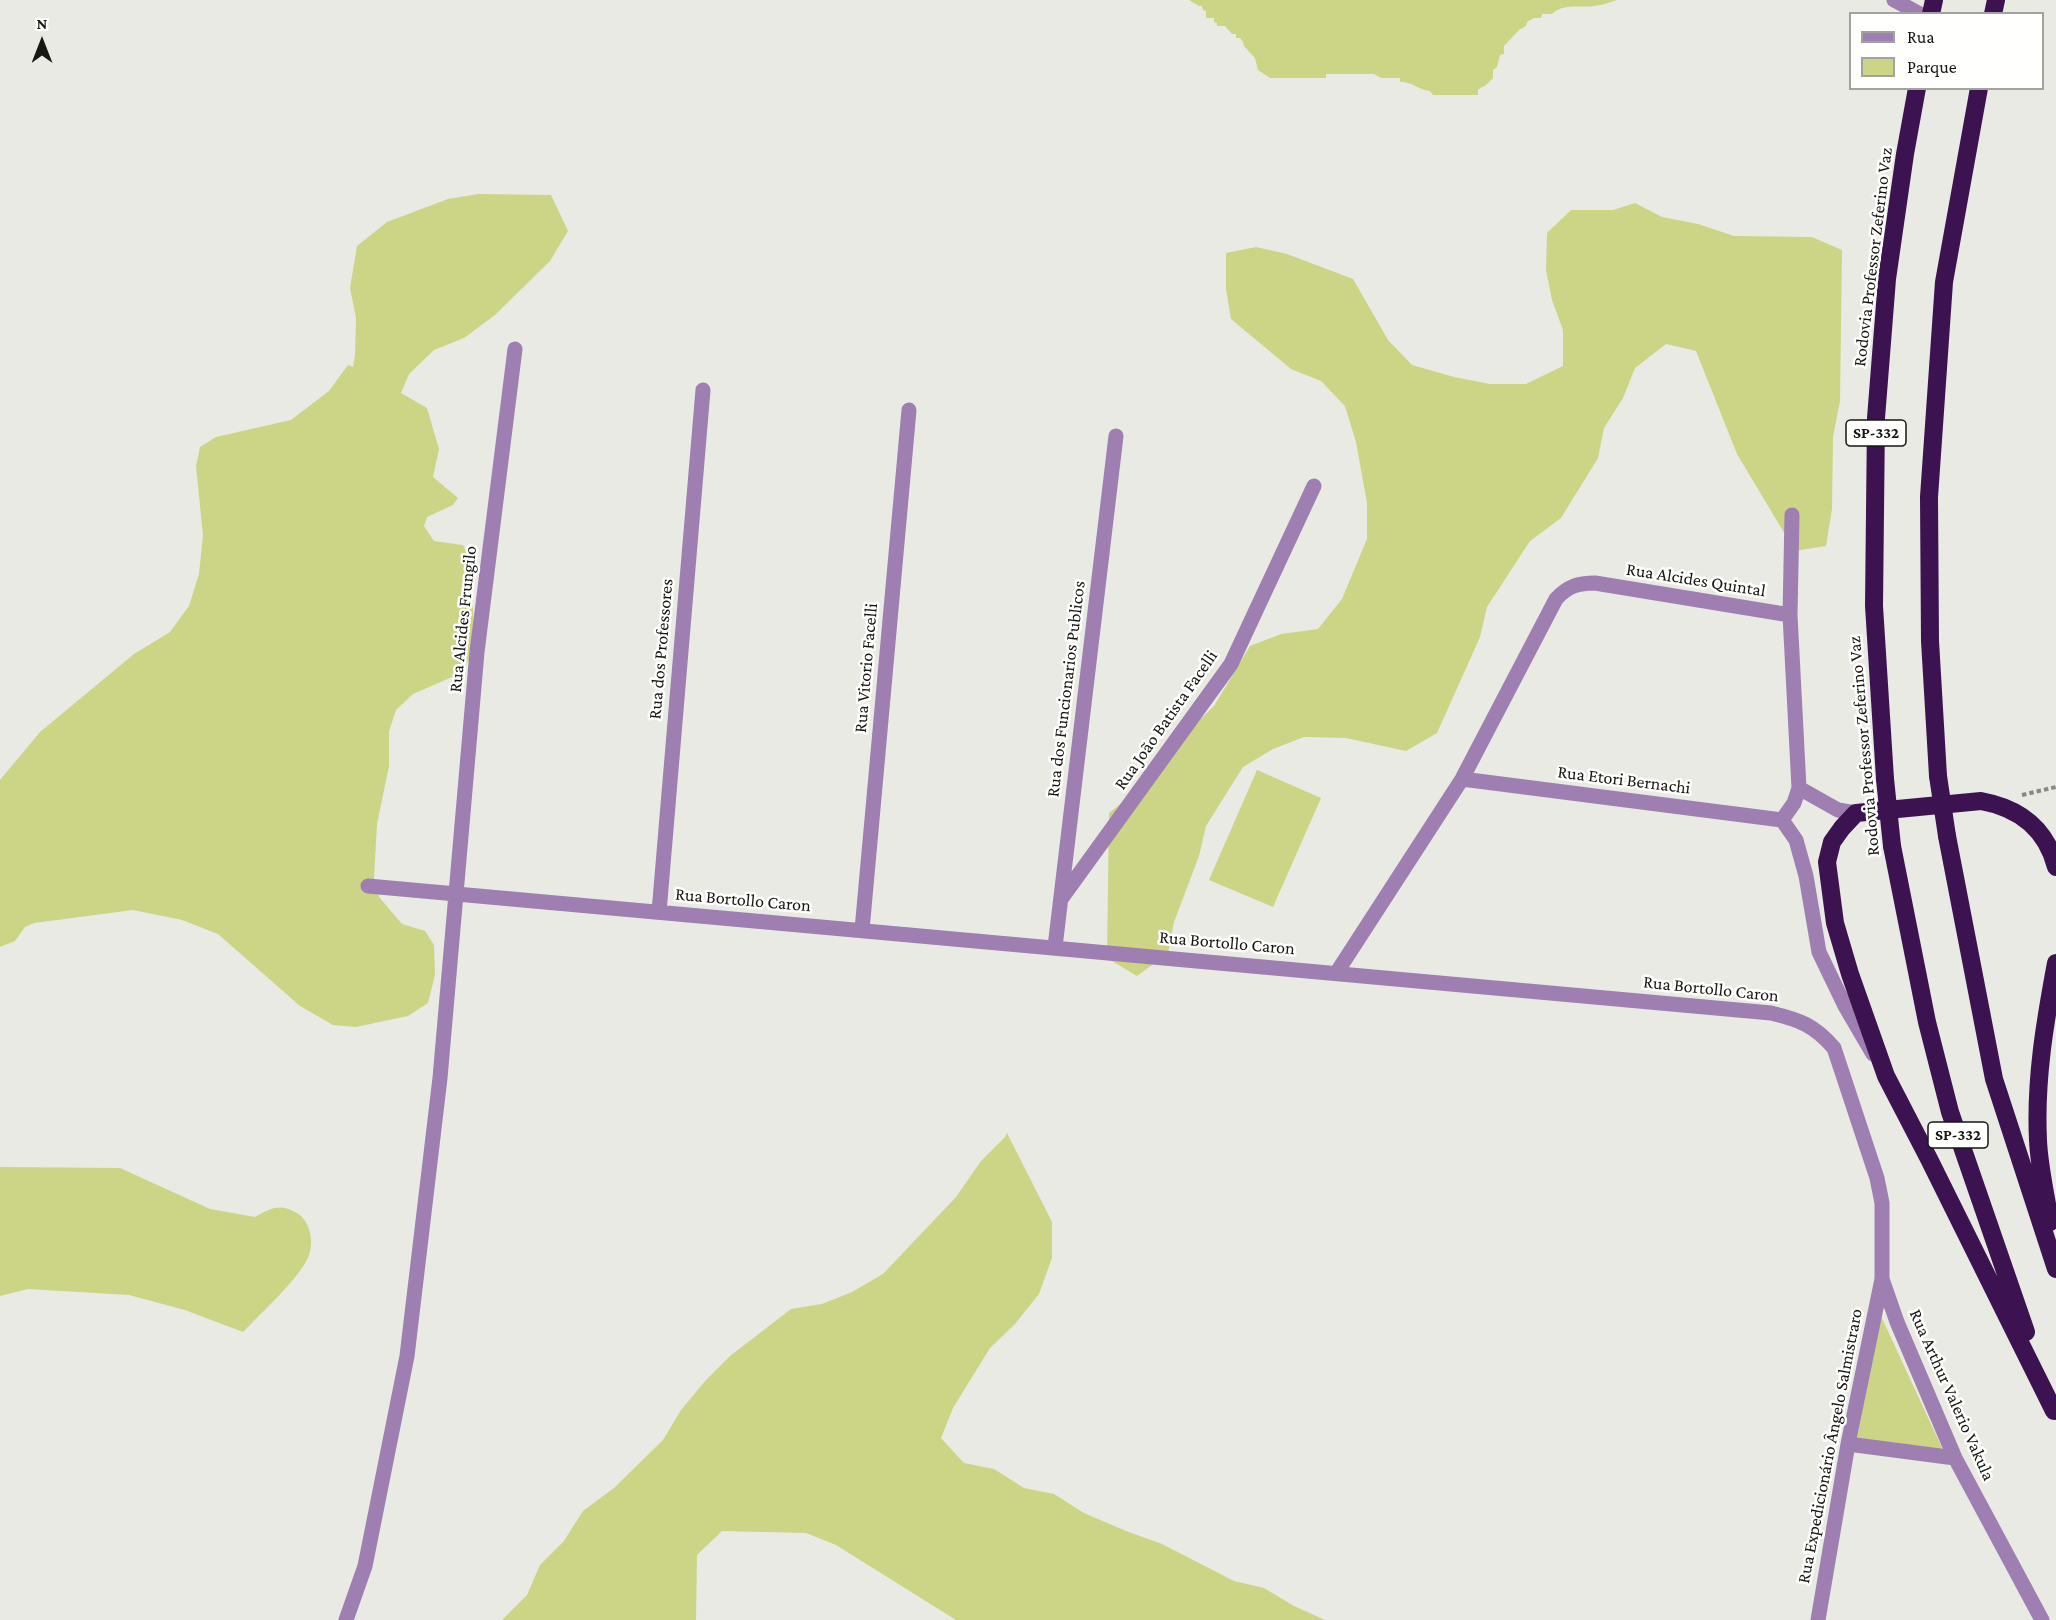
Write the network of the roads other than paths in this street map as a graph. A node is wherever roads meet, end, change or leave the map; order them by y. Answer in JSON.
{"nodes":[{"id":1,"x":1894,"y":0,"type":"edge"},
{"id":2,"x":1916,"y":12,"type":"edge"},
{"id":3,"x":1917,"y":90,"type":"edge"},
{"id":4,"x":1979,"y":90,"type":"edge"},
{"id":5,"x":515,"y":349,"type":"dead end"},
{"id":6,"x":703,"y":390,"type":"dead end"},
{"id":7,"x":909,"y":410,"type":"dead end"},
{"id":8,"x":1116,"y":436,"type":"dead end"},
{"id":9,"x":1314,"y":486,"type":"dead end"},
{"id":10,"x":1792,"y":515,"type":"dead end"},
{"id":11,"x":1790,"y":615,"type":"junction"},
{"id":12,"x":1462,"y":779,"type":"junction"},
{"id":13,"x":1799,"y":788,"type":"junction"},
{"id":14,"x":1856,"y":813,"type":"junction"},
{"id":15,"x":1782,"y":820,"type":"junction"},
{"id":16,"x":2056,"y":867,"type":"edge"},
{"id":17,"x":368,"y":886,"type":"dead end"},
{"id":18,"x":456,"y":894,"type":"junction"},
{"id":19,"x":1061,"y":900,"type":"junction"},
{"id":20,"x":659,"y":912,"type":"junction"},
{"id":21,"x":862,"y":930,"type":"junction"},
{"id":22,"x":1055,"y":947,"type":"junction"},
{"id":23,"x":2056,"y":963,"type":"edge"},
{"id":24,"x":1337,"y":972,"type":"junction"},
{"id":25,"x":1886,"y":1076,"type":"junction"},
{"id":26,"x":2056,"y":1262,"type":"edge"},
{"id":27,"x":2056,"y":1269,"type":"edge"},
{"id":28,"x":1882,"y":1279,"type":"junction"},
{"id":29,"x":2055,"y":1413,"type":"edge"},
{"id":30,"x":1848,"y":1444,"type":"junction"},
{"id":31,"x":1955,"y":1458,"type":"junction"},
{"id":32,"x":346,"y":1620,"type":"edge"},
{"id":33,"x":1818,"y":1620,"type":"edge"},
{"id":34,"x":2042,"y":1620,"type":"edge"}],
"edges":[{"from":1,"to":2,"type":"street"},
{"from":3,"to":29,"type":"highway","name":"Rodovia Professor Zeferino Vaz","number":"SP-332","bridge":true},
{"from":4,"to":27,"type":"highway","number":"SP-332","bridge":true},
{"from":5,"to":18,"type":"street","name":"Rua Alcides Frungilo"},
{"from":6,"to":20,"type":"street","name":"Rua dos Professores"},
{"from":7,"to":21,"type":"street","name":"Rua Vitorio Facelli"},
{"from":8,"to":19,"type":"street","name":"Rua dos Funcionarios Publicos"},
{"from":9,"to":19,"type":"street","name":"Rua João Batista Facelli"},
{"from":10,"to":11,"type":"street"},
{"from":11,"to":12,"type":"street","name":"Rua Alcides Quintal"},
{"from":11,"to":13,"type":"street"},
{"from":12,"to":15,"type":"street","name":"Rua Etori Bernachi"},
{"from":12,"to":24,"type":"street"},
{"from":13,"to":14,"type":"street"},
{"from":13,"to":15,"type":"street"},
{"from":14,"to":16,"type":"highway"},
{"from":14,"to":25,"type":"highway"},
{"from":15,"to":25,"type":"street"},
{"from":17,"to":18,"type":"street","name":"Rua Bortollo Caron"},
{"from":18,"to":20,"type":"street","name":"Rua Bortollo Caron"},
{"from":18,"to":32,"type":"street","name":"Rua Alcides Frungilo"},
{"from":19,"to":22,"type":"street","name":"Rua dos Funcionarios Publicos"},
{"from":20,"to":21,"type":"street","name":"Rua Bortollo Caron"},
{"from":21,"to":22,"type":"street","name":"Rua Bortollo Caron"},
{"from":22,"to":24,"type":"street","name":"Rua Bortollo Caron"},
{"from":23,"to":26,"type":"highway"},
{"from":24,"to":28,"type":"street","name":"Rua Bortollo Caron"},
{"from":25,"to":29,"type":"highway"},
{"from":28,"to":30,"type":"street","name":"Rua Expedicionário Ângelo Salmistraro"},
{"from":28,"to":31,"type":"street","name":"Rua Arthur Valerio Vakula"},
{"from":30,"to":31,"type":"street"},
{"from":30,"to":33,"type":"street","name":"Rua Expedicionário Ângelo Salmistraro"},
{"from":31,"to":34,"type":"street","name":"Rua Arthur Valerio Vakula"}]}
